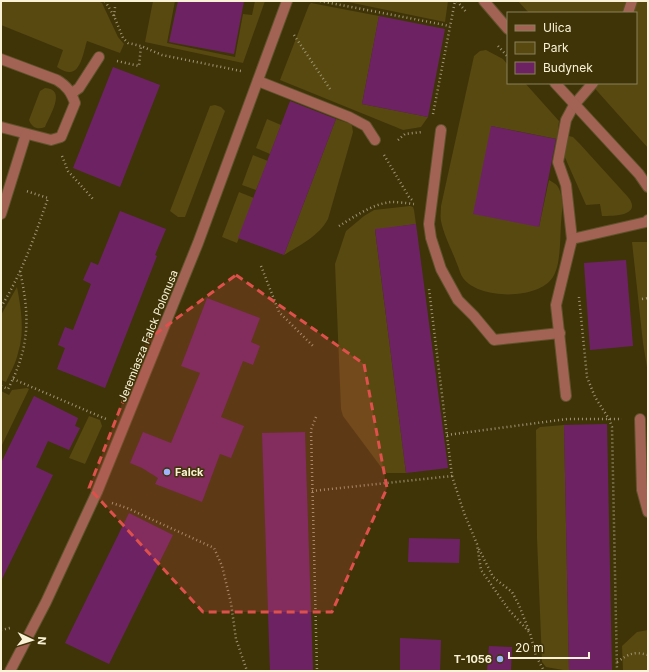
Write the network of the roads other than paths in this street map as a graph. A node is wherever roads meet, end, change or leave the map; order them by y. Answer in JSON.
{"nodes":[{"id":1,"x":287,"y":1,"type":"edge"},
{"id":2,"x":484,"y":1,"type":"edge"},
{"id":3,"x":632,"y":1,"type":"edge"},
{"id":4,"x":628,"y":12,"type":"edge"},
{"id":5,"x":507,"y":28,"type":"edge"},
{"id":6,"x":99,"y":57,"type":"road end"},
{"id":7,"x":1,"y":59,"type":"edge"},
{"id":8,"x":258,"y":81,"type":"junction"},
{"id":9,"x":556,"y":84,"type":"edge"},
{"id":10,"x":592,"y":84,"type":"edge"},
{"id":11,"x":72,"y":93,"type":"junction"},
{"id":12,"x":574,"y":105,"type":"junction"},
{"id":13,"x":1,"y":127,"type":"edge"},
{"id":14,"x":441,"y":130,"type":"road end"},
{"id":15,"x":26,"y":134,"type":"junction"},
{"id":16,"x":375,"y":140,"type":"road end"},
{"id":17,"x":648,"y":187,"type":"edge"},
{"id":18,"x":1,"y":214,"type":"edge"},
{"id":19,"x":648,"y":220,"type":"edge"},
{"id":20,"x":572,"y":239,"type":"junction"},
{"id":21,"x":560,"y":332,"type":"junction"},
{"id":22,"x":566,"y":396,"type":"dead end"},
{"id":23,"x":640,"y":419,"type":"dead end"},
{"id":24,"x":648,"y":512,"type":"edge"},
{"id":25,"x":10,"y":671,"type":"edge"}],
"edges":[{"from":1,"to":8,"type":"street","name":"Jeremiasza Falck Polonusa"},
{"from":2,"to":5,"type":"street"},
{"from":3,"to":4,"type":"street"},
{"from":6,"to":11,"type":"street"},
{"from":7,"to":11,"type":"street"},
{"from":8,"to":16,"type":"street"},
{"from":8,"to":25,"type":"street","name":"Jeremiasza Falck Polonusa"},
{"from":9,"to":12,"type":"street"},
{"from":10,"to":12,"type":"street"},
{"from":11,"to":15,"type":"street"},
{"from":12,"to":17,"type":"street"},
{"from":12,"to":20,"type":"street"},
{"from":13,"to":15,"type":"street"},
{"from":14,"to":21,"type":"street"},
{"from":15,"to":18,"type":"street"},
{"from":19,"to":20,"type":"street"},
{"from":20,"to":21,"type":"street"},
{"from":21,"to":22,"type":"street"},
{"from":23,"to":24,"type":"street"}]}
